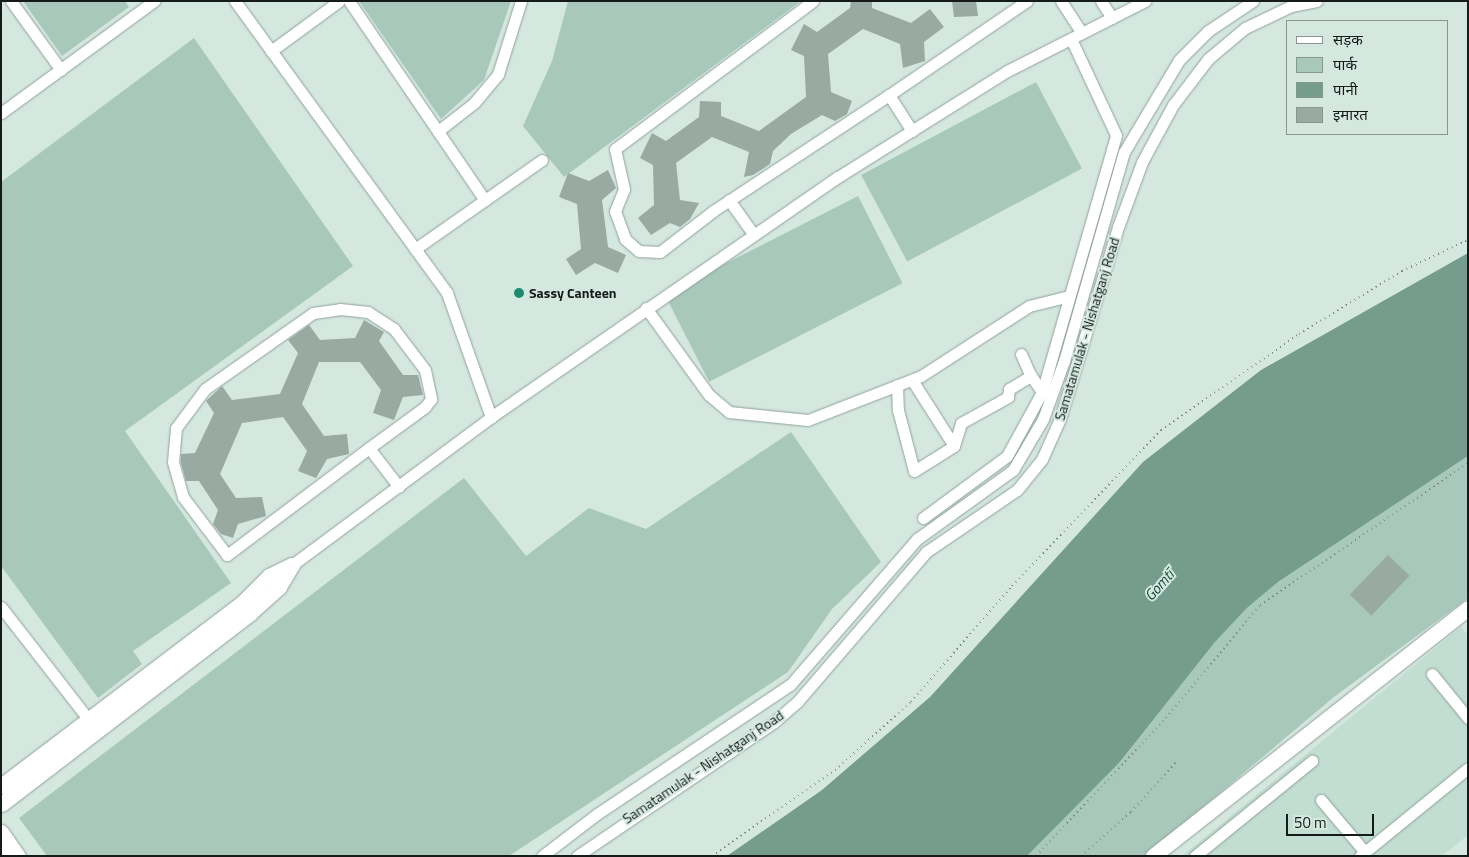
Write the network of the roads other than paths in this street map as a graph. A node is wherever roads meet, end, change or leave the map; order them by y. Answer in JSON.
{"nodes":[{"id":1,"x":11,"y":1,"type":"edge"},
{"id":2,"x":134,"y":1,"type":"edge"},
{"id":3,"x":154,"y":1,"type":"edge"},
{"id":4,"x":236,"y":1,"type":"edge"},
{"id":5,"x":339,"y":1,"type":"edge"},
{"id":6,"x":349,"y":1,"type":"edge"},
{"id":7,"x":521,"y":1,"type":"edge"},
{"id":8,"x":813,"y":1,"type":"edge"},
{"id":9,"x":1026,"y":1,"type":"edge"},
{"id":10,"x":1061,"y":1,"type":"edge"},
{"id":11,"x":1101,"y":1,"type":"edge"},
{"id":12,"x":1145,"y":1,"type":"edge"},
{"id":13,"x":1253,"y":1,"type":"edge"},
{"id":14,"x":1317,"y":1,"type":"edge"},
{"id":15,"x":141,"y":11,"type":"junction"},
{"id":16,"x":1112,"y":18,"type":"junction"},
{"id":17,"x":1082,"y":33,"type":"junction"},
{"id":18,"x":1071,"y":39,"type":"junction"},
{"id":19,"x":271,"y":51,"type":"junction"},
{"id":20,"x":61,"y":70,"type":"junction"},
{"id":21,"x":888,"y":95,"type":"junction"},
{"id":22,"x":1,"y":113,"type":"edge"},
{"id":23,"x":438,"y":131,"type":"junction"},
{"id":24,"x":912,"y":131,"type":"junction"},
{"id":25,"x":542,"y":160,"type":"dead end"},
{"id":26,"x":486,"y":200,"type":"junction"},
{"id":27,"x":729,"y":200,"type":"junction"},
{"id":28,"x":754,"y":235,"type":"junction"},
{"id":29,"x":415,"y":249,"type":"junction"},
{"id":30,"x":1066,"y":297,"type":"junction"},
{"id":31,"x":646,"y":308,"type":"junction"},
{"id":32,"x":1021,"y":354,"type":"dead end"},
{"id":33,"x":1031,"y":376,"type":"junction"},
{"id":34,"x":912,"y":380,"type":"junction"},
{"id":35,"x":897,"y":386,"type":"junction"},
{"id":36,"x":1042,"y":392,"type":"junction"},
{"id":37,"x":491,"y":417,"type":"junction"},
{"id":38,"x":954,"y":446,"type":"junction"},
{"id":39,"x":369,"y":448,"type":"junction"},
{"id":40,"x":399,"y":487,"type":"junction"},
{"id":41,"x":923,"y":518,"type":"dead end"},
{"id":42,"x":292,"y":565,"type":"junction"},
{"id":43,"x":1,"y":607,"type":"edge"},
{"id":44,"x":1468,"y":608,"type":"edge"},
{"id":45,"x":1432,"y":674,"type":"dead end"},
{"id":46,"x":1468,"y":718,"type":"edge"},
{"id":47,"x":89,"y":720,"type":"junction"},
{"id":48,"x":1312,"y":761,"type":"dead end"},
{"id":49,"x":1468,"y":768,"type":"edge"},
{"id":50,"x":1,"y":786,"type":"edge"},
{"id":51,"x":1321,"y":800,"type":"dead end"},
{"id":52,"x":1,"y":804,"type":"edge"},
{"id":53,"x":1,"y":832,"type":"edge"},
{"id":54,"x":1362,"y":854,"type":"edge"},
{"id":55,"x":18,"y":856,"type":"edge"},
{"id":56,"x":542,"y":856,"type":"edge"},
{"id":57,"x":577,"y":856,"type":"edge"},
{"id":58,"x":1153,"y":856,"type":"edge"},
{"id":59,"x":1195,"y":856,"type":"edge"}],
"edges":[{"from":1,"to":20,"type":"street"},
{"from":2,"to":15,"type":"street"},
{"from":3,"to":15,"type":"street"},
{"from":4,"to":19,"type":"street"},
{"from":5,"to":19,"type":"street"},
{"from":6,"to":23,"type":"street"},
{"from":7,"to":23,"type":"street"},
{"from":8,"to":27,"type":"street"},
{"from":9,"to":21,"type":"street"},
{"from":10,"to":17,"type":"street"},
{"from":11,"to":16,"type":"street"},
{"from":12,"to":16,"type":"street"},
{"from":13,"to":56,"type":"street","name":"Samatamulak - Nishatganj Road"},
{"from":14,"to":57,"type":"street","name":"Samatamulak - Nishatganj Road"},
{"from":15,"to":20,"type":"street"},
{"from":16,"to":17,"type":"street"},
{"from":17,"to":18,"type":"street"},
{"from":18,"to":24,"type":"street"},
{"from":18,"to":30,"type":"street"},
{"from":19,"to":29,"type":"street"},
{"from":20,"to":22,"type":"street"},
{"from":21,"to":24,"type":"street"},
{"from":21,"to":27,"type":"street"},
{"from":23,"to":26,"type":"street"},
{"from":24,"to":28,"type":"street"},
{"from":25,"to":26,"type":"street"},
{"from":26,"to":29,"type":"street"},
{"from":27,"to":28,"type":"street"},
{"from":28,"to":31,"type":"street"},
{"from":29,"to":37,"type":"street"},
{"from":30,"to":34,"type":"street"},
{"from":30,"to":36,"type":"street"},
{"from":31,"to":35,"type":"street"},
{"from":31,"to":37,"type":"street"},
{"from":32,"to":33,"type":"street"},
{"from":33,"to":36,"type":"street"},
{"from":33,"to":38,"type":"street"},
{"from":34,"to":35,"type":"street"},
{"from":34,"to":38,"type":"street"},
{"from":35,"to":38,"type":"street"},
{"from":36,"to":41,"type":"street"},
{"from":37,"to":40,"type":"street"},
{"from":39,"to":39,"type":"street"},
{"from":39,"to":40,"type":"street"},
{"from":40,"to":42,"type":"street"},
{"from":42,"to":47,"type":"main road"},
{"from":42,"to":52,"type":"main road"},
{"from":43,"to":47,"type":"street"},
{"from":44,"to":58,"type":"main road"},
{"from":45,"to":46,"type":"street"},
{"from":47,"to":50,"type":"main road"},
{"from":48,"to":59,"type":"street"},
{"from":49,"to":54,"type":"street"},
{"from":51,"to":54,"type":"street"},
{"from":53,"to":55,"type":"main road"}]}
